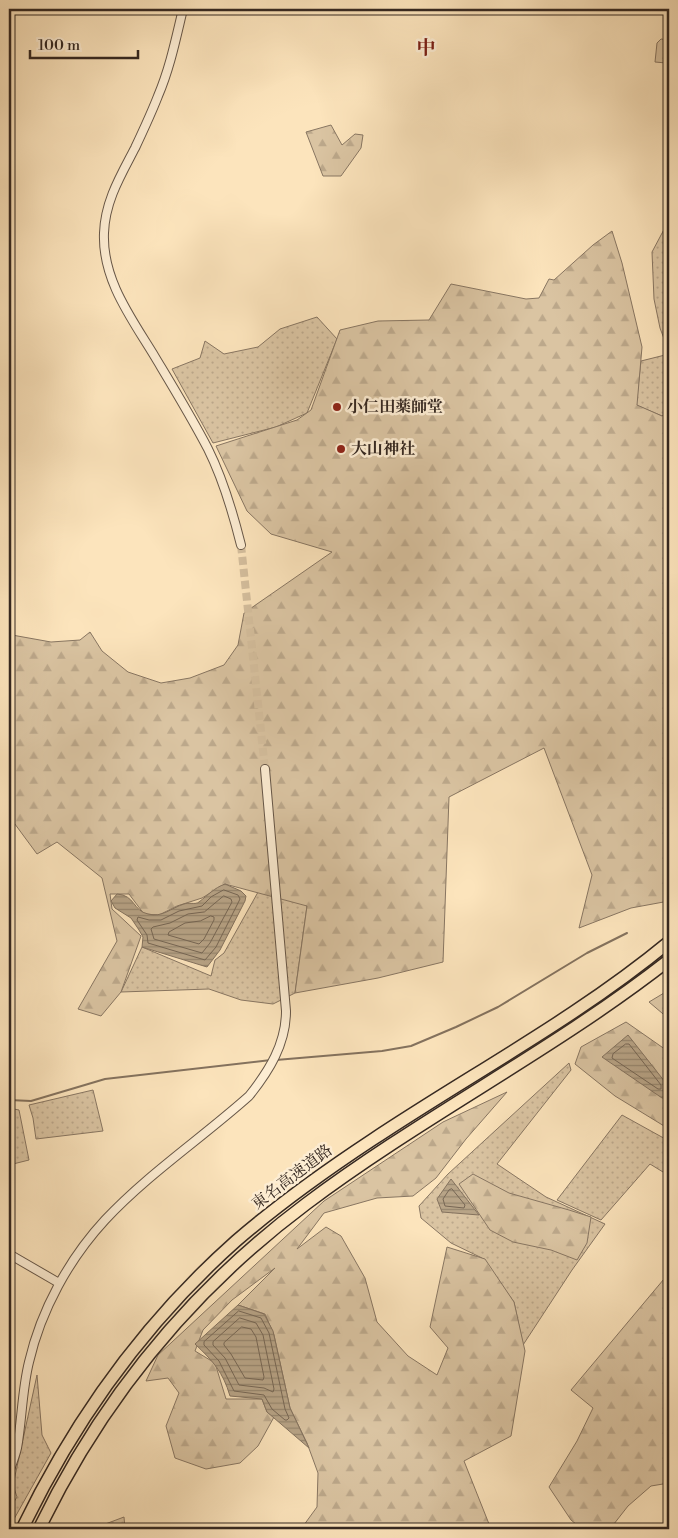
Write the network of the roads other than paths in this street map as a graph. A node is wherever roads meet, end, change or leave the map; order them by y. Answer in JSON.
{"nodes":[{"id":1,"x":184,"y":9,"type":"edge"},
{"id":2,"x":241,"y":545,"type":"tunnel mouth"},
{"id":3,"x":265,"y":769,"type":"tunnel mouth"},
{"id":4,"x":669,"y":942,"type":"edge"},
{"id":5,"x":669,"y":960,"type":"edge"},
{"id":6,"x":9,"y":1254,"type":"edge"},
{"id":7,"x":59,"y":1283,"type":"junction"},
{"id":8,"x":9,"y":1474,"type":"edge"},
{"id":9,"x":22,"y":1529,"type":"edge"},
{"id":10,"x":39,"y":1529,"type":"edge"}],
"edges":[{"from":1,"to":2,"type":"street"},
{"from":3,"to":7,"type":"street"},
{"from":4,"to":9,"type":"highway","name":"東名高速道路"},
{"from":5,"to":10,"type":"highway","name":"東名高速道路"},
{"from":6,"to":7,"type":"street"},
{"from":7,"to":8,"type":"street"}]}
